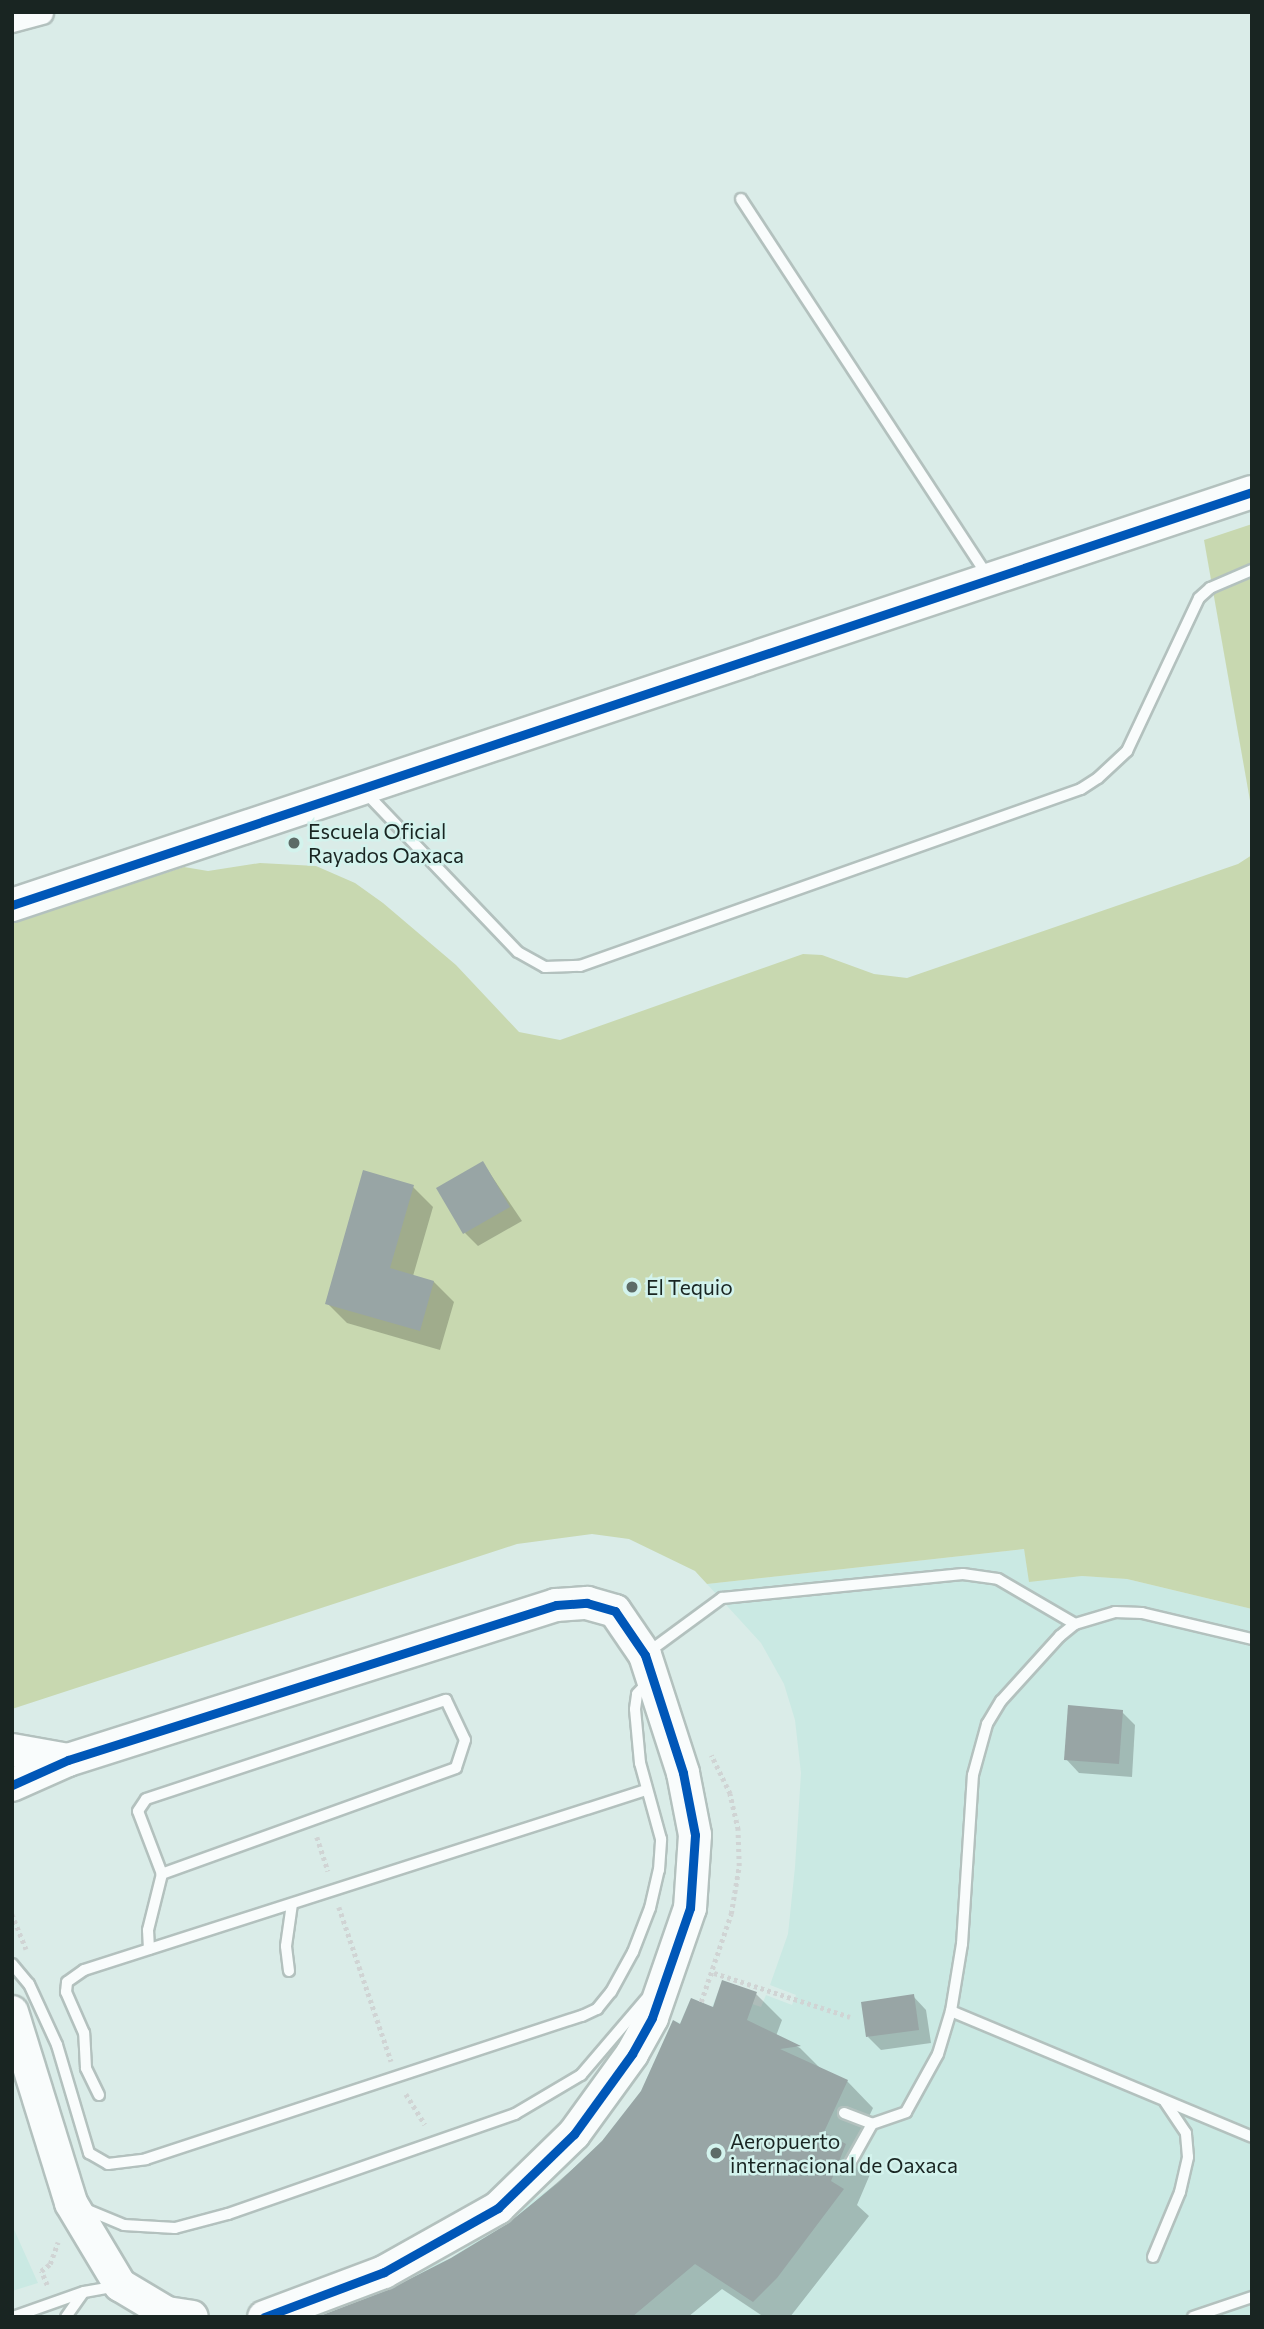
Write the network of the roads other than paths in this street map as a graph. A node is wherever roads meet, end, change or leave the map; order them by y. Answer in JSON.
{"nodes":[{"id":1,"x":41,"y":12,"type":"edge"},
{"id":2,"x":12,"y":20,"type":"edge"},
{"id":3,"x":741,"y":199,"type":"dead end"},
{"id":4,"x":1252,"y":492,"type":"edge"},
{"id":5,"x":1252,"y":570,"type":"edge"},
{"id":6,"x":990,"y":579,"type":"junction"},
{"id":7,"x":363,"y":790,"type":"junction"},
{"id":8,"x":12,"y":905,"type":"edge"},
{"id":9,"x":1075,"y":1624,"type":"junction"},
{"id":10,"x":1252,"y":1639,"type":"edge"},
{"id":11,"x":649,"y":1666,"type":"junction"},
{"id":12,"x":12,"y":1750,"type":"edge"},
{"id":13,"x":68,"y":1760,"type":"junction"},
{"id":14,"x":12,"y":1784,"type":"edge"},
{"id":15,"x":646,"y":1790,"type":"junction"},
{"id":16,"x":162,"y":1874,"type":"junction"},
{"id":17,"x":292,"y":1904,"type":"junction"},
{"id":18,"x":149,"y":1950,"type":"junction"},
{"id":19,"x":12,"y":1964,"type":"edge"},
{"id":20,"x":289,"y":1971,"type":"dead end"},
{"id":21,"x":664,"y":1979,"type":"junction"},
{"id":22,"x":951,"y":2011,"type":"junction"},
{"id":23,"x":12,"y":2012,"type":"edge"},
{"id":24,"x":99,"y":2095,"type":"dead end"},
{"id":25,"x":1163,"y":2100,"type":"junction"},
{"id":26,"x":844,"y":2113,"type":"dead end"},
{"id":27,"x":872,"y":2124,"type":"junction"},
{"id":28,"x":1252,"y":2137,"type":"edge"},
{"id":29,"x":848,"y":2168,"type":"dead end"},
{"id":30,"x":71,"y":2203,"type":"junction"},
{"id":31,"x":1153,"y":2257,"type":"dead end"},
{"id":32,"x":120,"y":2285,"type":"junction"},
{"id":33,"x":84,"y":2292,"type":"junction"},
{"id":34,"x":1252,"y":2297,"type":"edge"},
{"id":35,"x":13,"y":2317,"type":"edge"},
{"id":36,"x":66,"y":2317,"type":"edge"},
{"id":37,"x":192,"y":2317,"type":"edge"},
{"id":38,"x":264,"y":2317,"type":"edge"},
{"id":39,"x":1194,"y":2317,"type":"edge"}],
"edges":[{"from":1,"to":2,"type":"street"},
{"from":3,"to":6,"type":"lane"},
{"from":4,"to":6,"type":"street"},
{"from":5,"to":7,"type":"lane"},
{"from":6,"to":7,"type":"street"},
{"from":7,"to":8,"type":"street"},
{"from":9,"to":10,"type":"lane"},
{"from":9,"to":11,"type":"lane"},
{"from":9,"to":22,"type":"lane"},
{"from":11,"to":13,"type":"street"},
{"from":11,"to":15,"type":"lane"},
{"from":11,"to":21,"type":"street"},
{"from":12,"to":13,"type":"street"},
{"from":13,"to":14,"type":"street"},
{"from":15,"to":17,"type":"lane"},
{"from":15,"to":19,"type":"lane"},
{"from":16,"to":16,"type":"lane"},
{"from":16,"to":18,"type":"lane"},
{"from":17,"to":18,"type":"lane"},
{"from":17,"to":20,"type":"lane"},
{"from":18,"to":24,"type":"lane"},
{"from":21,"to":30,"type":"lane"},
{"from":21,"to":38,"type":"street"},
{"from":22,"to":25,"type":"lane"},
{"from":22,"to":27,"type":"lane"},
{"from":23,"to":30,"type":"street"},
{"from":25,"to":28,"type":"lane"},
{"from":25,"to":31,"type":"lane"},
{"from":26,"to":27,"type":"lane"},
{"from":27,"to":29,"type":"lane"},
{"from":30,"to":32,"type":"street"},
{"from":32,"to":33,"type":"lane"},
{"from":32,"to":37,"type":"street"},
{"from":33,"to":35,"type":"lane"},
{"from":33,"to":36,"type":"lane"},
{"from":34,"to":39,"type":"lane"}]}
